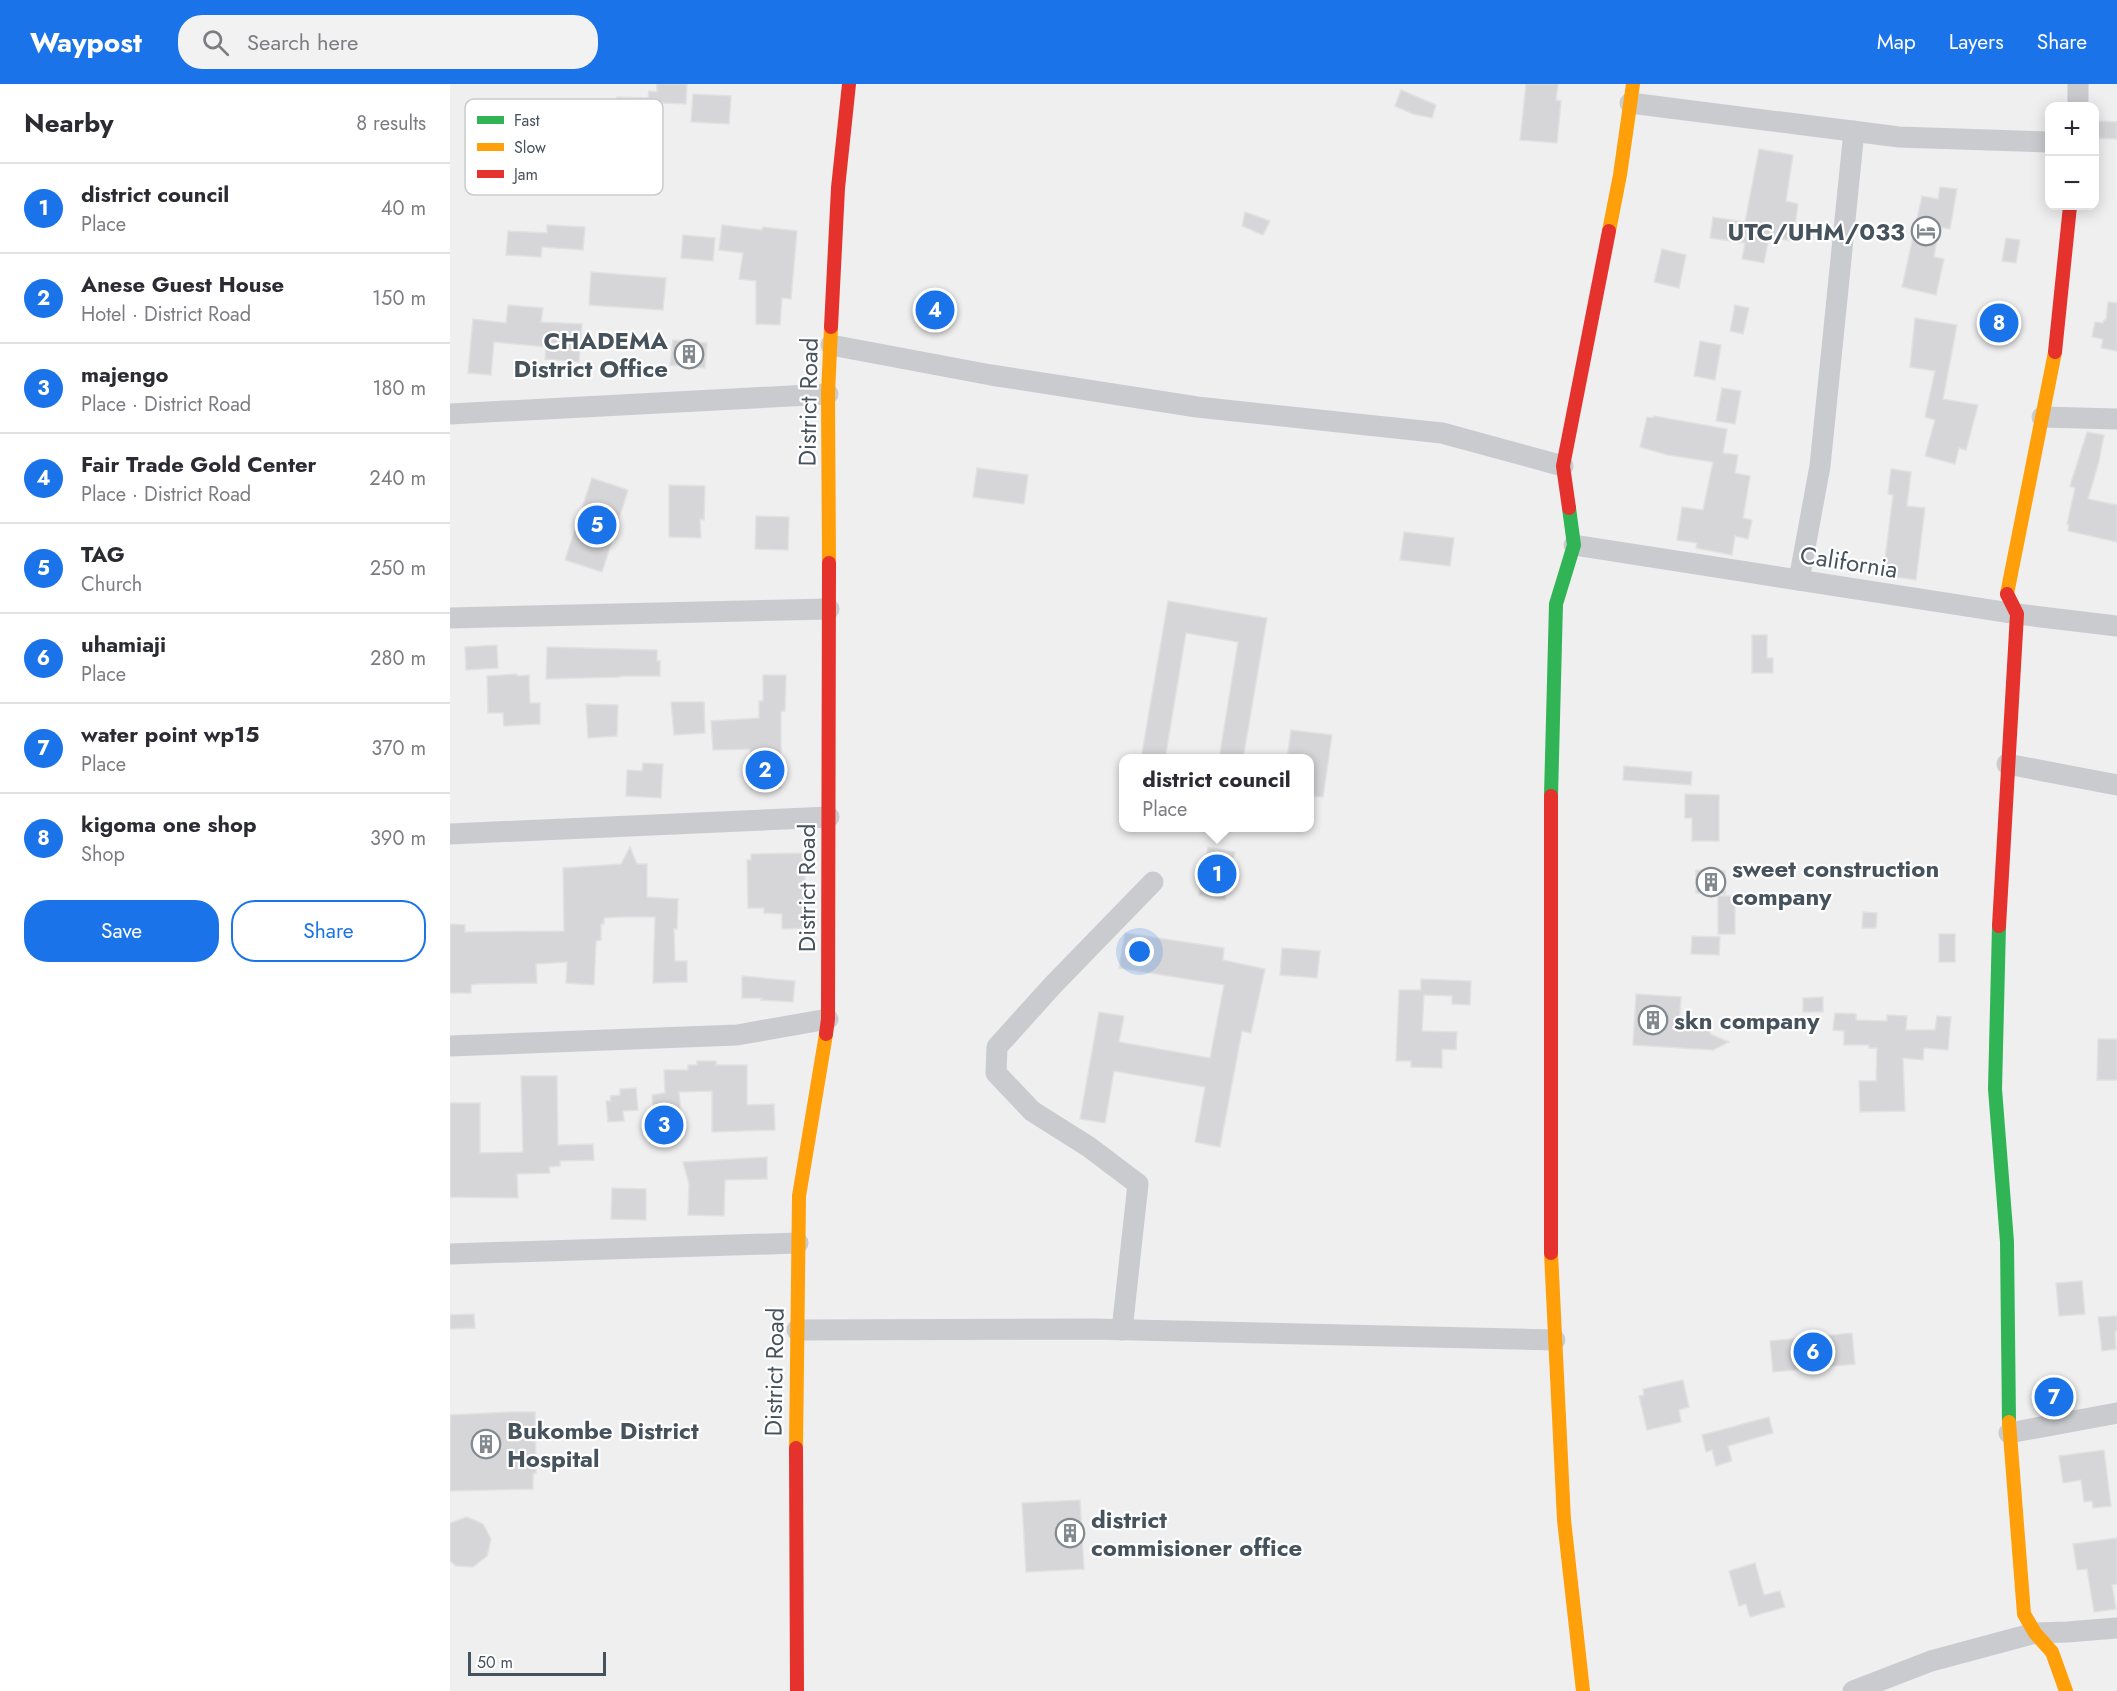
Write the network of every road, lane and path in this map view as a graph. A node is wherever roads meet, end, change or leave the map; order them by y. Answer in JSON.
{"nodes":[{"id":1,"x":849,"y":84,"type":"edge"},
{"id":2,"x":2078,"y":84,"type":"edge"},
{"id":3,"x":1632,"y":93,"type":"edge"},
{"id":4,"x":2078,"y":102,"type":"edge"},
{"id":5,"x":1854,"y":131,"type":"junction"},
{"id":6,"x":2045,"y":142,"type":"edge"},
{"id":7,"x":2070,"y":210,"type":"edge"},
{"id":8,"x":831,"y":345,"type":"junction"},
{"id":9,"x":828,"y":393,"type":"junction"},
{"id":10,"x":450,"y":414,"type":"edge"},
{"id":11,"x":2043,"y":417,"type":"junction"},
{"id":12,"x":2117,"y":420,"type":"edge"},
{"id":13,"x":1563,"y":466,"type":"junction"},
{"id":14,"x":1574,"y":545,"type":"junction"},
{"id":15,"x":1799,"y":580,"type":"junction"},
{"id":16,"x":830,"y":609,"type":"junction"},
{"id":17,"x":2017,"y":614,"type":"junction"},
{"id":18,"x":450,"y":618,"type":"edge"},
{"id":19,"x":2117,"y":627,"type":"edge"},
{"id":20,"x":2007,"y":764,"type":"junction"},
{"id":21,"x":2117,"y":785,"type":"edge"},
{"id":22,"x":829,"y":817,"type":"junction"},
{"id":23,"x":450,"y":834,"type":"edge"},
{"id":24,"x":1153,"y":882,"type":"dead end"},
{"id":25,"x":828,"y":1019,"type":"junction"},
{"id":26,"x":450,"y":1046,"type":"edge"},
{"id":27,"x":798,"y":1243,"type":"junction"},
{"id":28,"x":450,"y":1254,"type":"edge"},
{"id":29,"x":797,"y":1329,"type":"junction"},
{"id":30,"x":1122,"y":1330,"type":"junction"},
{"id":31,"x":1555,"y":1340,"type":"junction"},
{"id":32,"x":2117,"y":1413,"type":"edge"},
{"id":33,"x":2009,"y":1433,"type":"junction"},
{"id":34,"x":2117,"y":1628,"type":"edge"},
{"id":35,"x":2035,"y":1632,"type":"junction"},
{"id":36,"x":797,"y":1691,"type":"edge"},
{"id":37,"x":1583,"y":1691,"type":"edge"},
{"id":38,"x":1853,"y":1691,"type":"edge"},
{"id":39,"x":2066,"y":1691,"type":"edge"}],
"edges":[{"from":1,"to":8,"type":"street","name":"District Road"},
{"from":2,"to":4,"type":"street"},
{"from":3,"to":5,"type":"street"},
{"from":3,"to":13,"type":"street"},
{"from":5,"to":6,"type":"street"},
{"from":5,"to":15,"type":"street"},
{"from":7,"to":11,"type":"street"},
{"from":8,"to":9,"type":"street","name":"District Road"},
{"from":8,"to":13,"type":"street"},
{"from":9,"to":10,"type":"street"},
{"from":9,"to":16,"type":"street","name":"District Road"},
{"from":11,"to":12,"type":"street"},
{"from":11,"to":17,"type":"street"},
{"from":13,"to":14,"type":"street"},
{"from":14,"to":15,"type":"street","name":"California"},
{"from":14,"to":31,"type":"street"},
{"from":15,"to":17,"type":"street","name":"California"},
{"from":16,"to":18,"type":"street"},
{"from":16,"to":22,"type":"street","name":"District Road"},
{"from":17,"to":19,"type":"street","name":"California"},
{"from":17,"to":20,"type":"street"},
{"from":20,"to":21,"type":"street"},
{"from":20,"to":33,"type":"street"},
{"from":22,"to":23,"type":"street"},
{"from":22,"to":25,"type":"street","name":"District Road"},
{"from":24,"to":30,"type":"street"},
{"from":25,"to":26,"type":"street"},
{"from":25,"to":27,"type":"street","name":"District Road"},
{"from":27,"to":28,"type":"street"},
{"from":27,"to":29,"type":"street","name":"District Road"},
{"from":29,"to":30,"type":"street"},
{"from":29,"to":36,"type":"street","name":"District Road"},
{"from":30,"to":31,"type":"street"},
{"from":31,"to":37,"type":"street"},
{"from":32,"to":33,"type":"street"},
{"from":33,"to":35,"type":"street"},
{"from":34,"to":35,"type":"street"},
{"from":35,"to":38,"type":"street"},
{"from":35,"to":39,"type":"street"}]}
